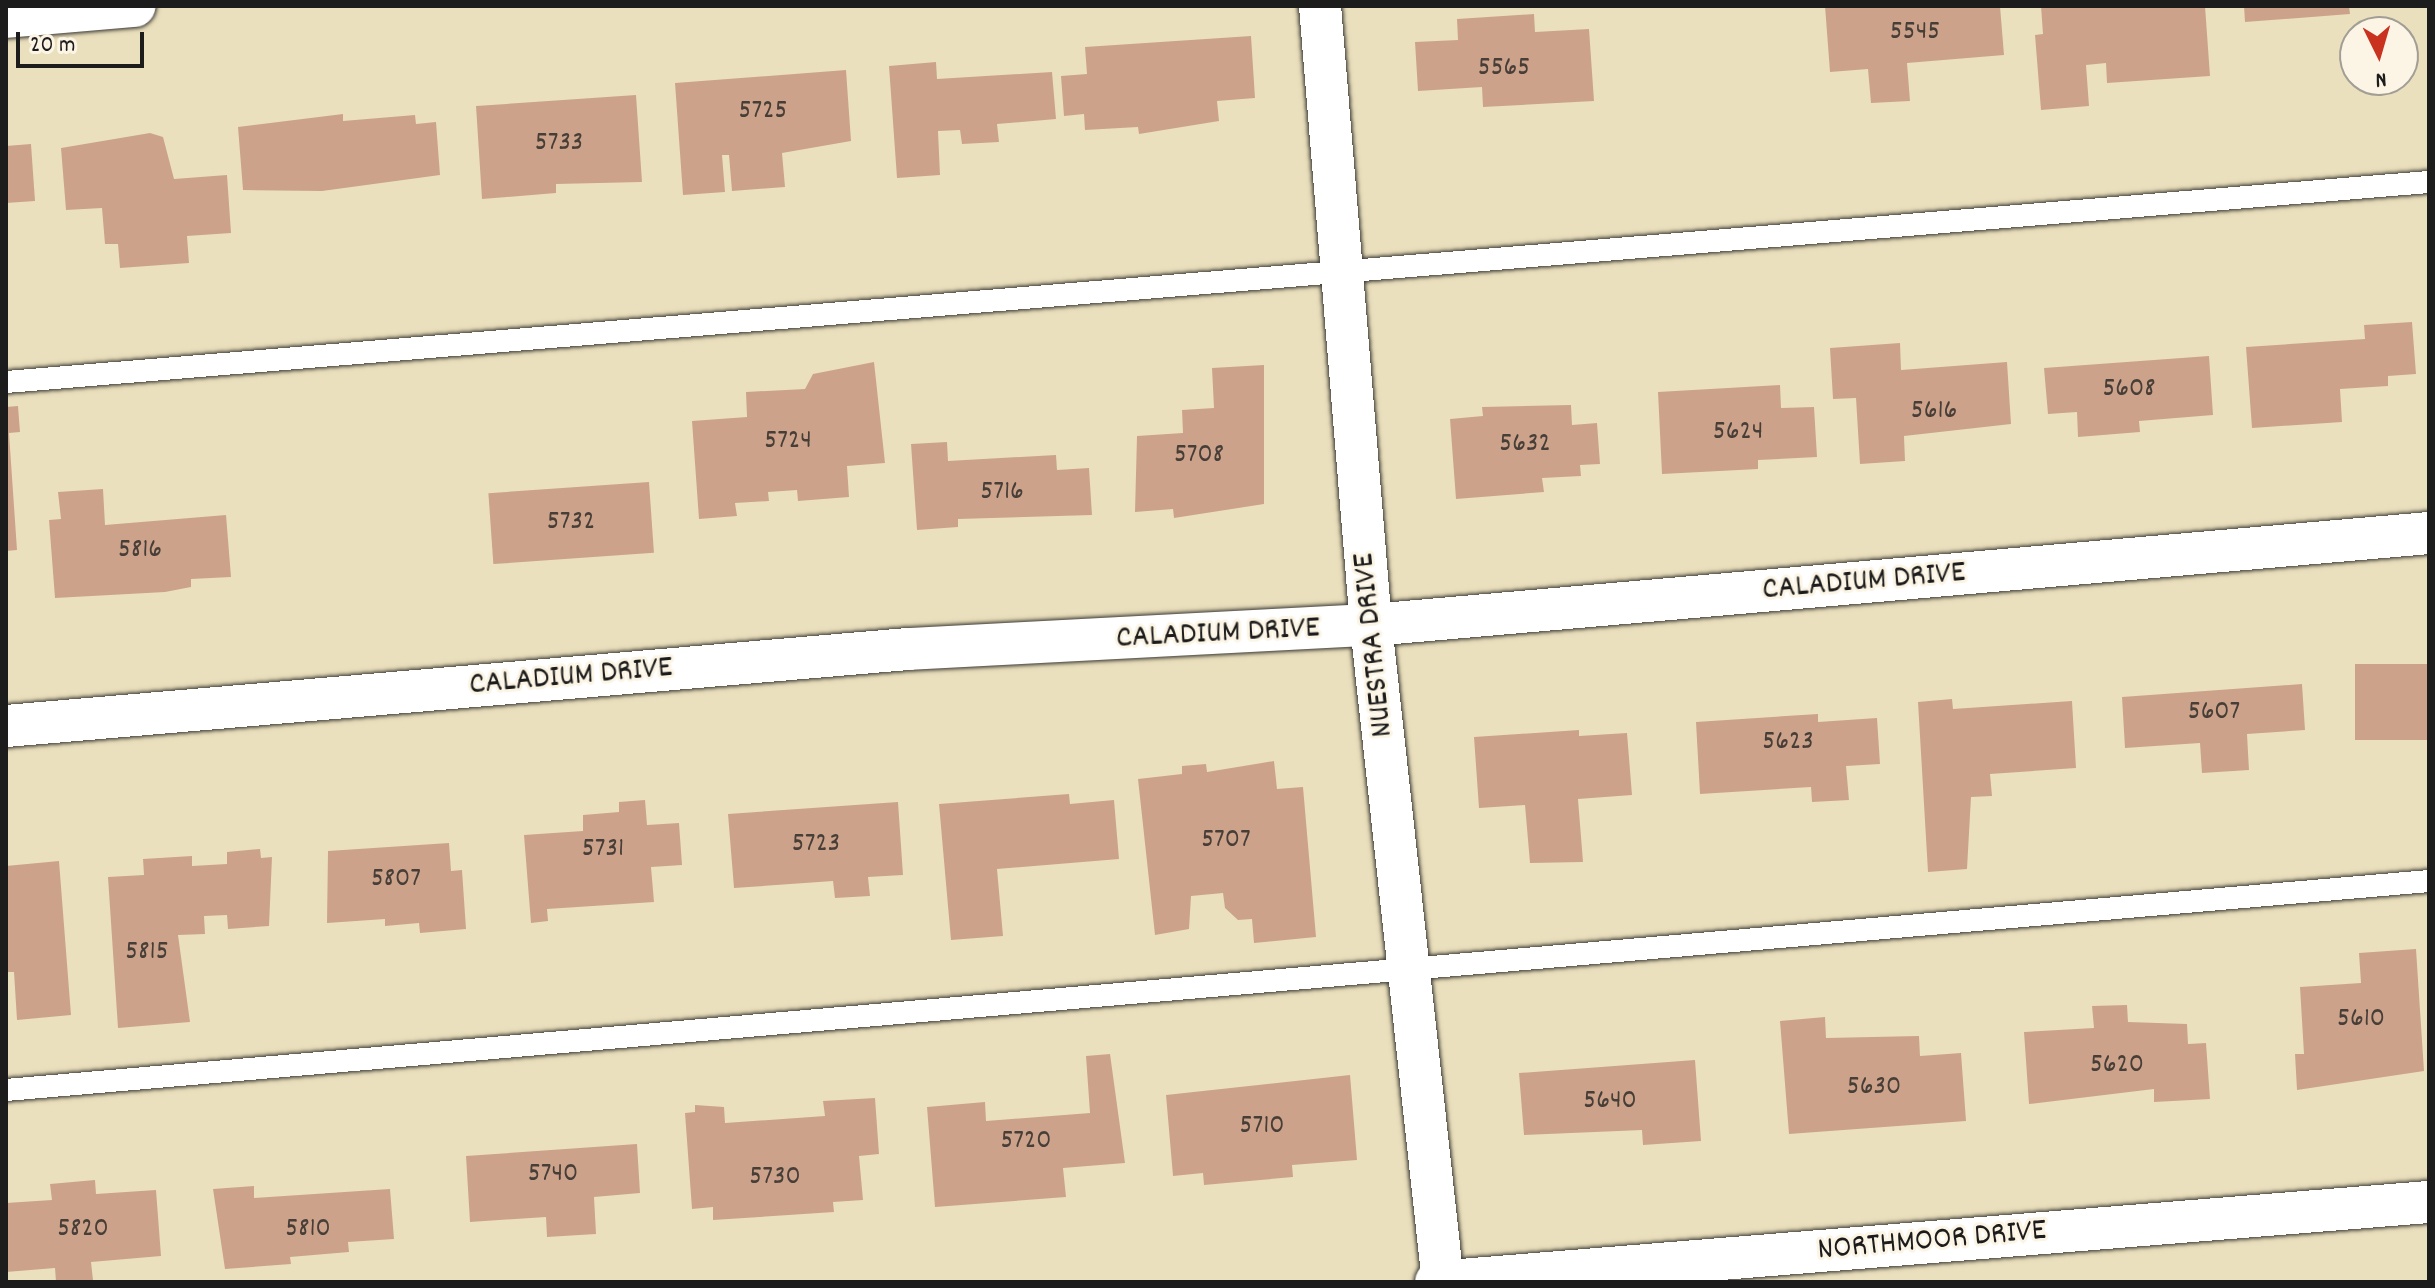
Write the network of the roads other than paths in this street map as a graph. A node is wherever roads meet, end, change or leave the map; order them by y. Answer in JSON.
{"nodes":[{"id":1,"x":135,"y":6,"type":"edge"},
{"id":2,"x":1320,"y":6,"type":"edge"},
{"id":3,"x":6,"y":17,"type":"edge"},
{"id":4,"x":2429,"y":182,"type":"edge"},
{"id":5,"x":1341,"y":268,"type":"junction"},
{"id":6,"x":6,"y":382,"type":"edge"},
{"id":7,"x":2429,"y":533,"type":"edge"},
{"id":8,"x":1371,"y":625,"type":"junction"},
{"id":9,"x":6,"y":726,"type":"edge"},
{"id":10,"x":2429,"y":881,"type":"edge"},
{"id":11,"x":1411,"y":969,"type":"junction"},
{"id":12,"x":6,"y":1090,"type":"edge"},
{"id":13,"x":2429,"y":1202,"type":"edge"},
{"id":14,"x":1436,"y":1282,"type":"edge"},
{"id":15,"x":1443,"y":1282,"type":"edge"}],
"edges":[{"from":1,"to":3,"type":"street"},
{"from":2,"to":5,"type":"street","name":"NUESTRA DRIVE"},
{"from":4,"to":5,"type":"lane"},
{"from":5,"to":6,"type":"lane"},
{"from":5,"to":8,"type":"street","name":"NUESTRA DRIVE"},
{"from":7,"to":8,"type":"street","name":"CALADIUM DRIVE"},
{"from":8,"to":9,"type":"street","name":"CALADIUM DRIVE"},
{"from":8,"to":11,"type":"street","name":"NUESTRA DRIVE"},
{"from":10,"to":11,"type":"lane"},
{"from":11,"to":12,"type":"lane"},
{"from":11,"to":15,"type":"street","name":"NUESTRA DRIVE"},
{"from":13,"to":15,"type":"street","name":"NORTHMOOR DRIVE"},
{"from":14,"to":15,"type":"street","name":"NORTHMOOR DRIVE"}]}
